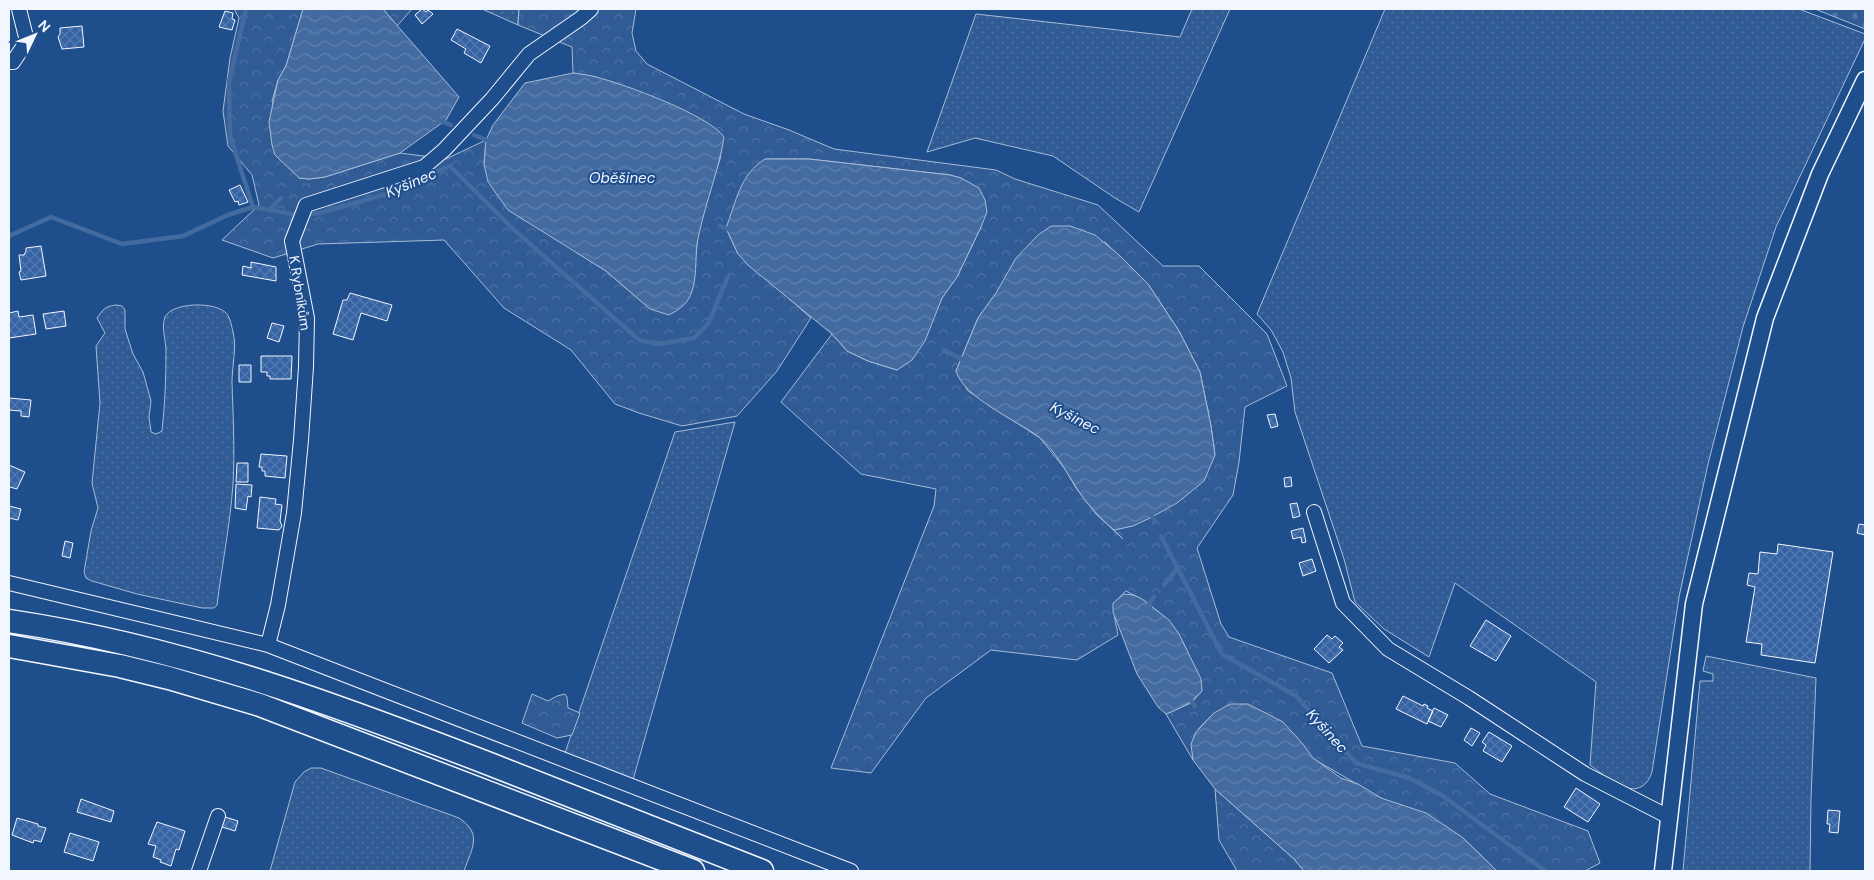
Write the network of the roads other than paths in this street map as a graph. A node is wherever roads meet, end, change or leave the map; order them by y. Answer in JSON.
{"nodes":[{"id":1,"x":19,"y":9,"type":"edge"},
{"id":2,"x":591,"y":9,"type":"edge"},
{"id":3,"x":9,"y":62,"type":"edge"},
{"id":4,"x":1865,"y":80,"type":"edge"},
{"id":5,"x":1314,"y":512,"type":"dead end"},
{"id":6,"x":9,"y":583,"type":"edge"},
{"id":7,"x":9,"y":621,"type":"edge"},
{"id":8,"x":268,"y":645,"type":"junction"},
{"id":9,"x":9,"y":646,"type":"edge"},
{"id":10,"x":218,"y":816,"type":"dead end"},
{"id":11,"x":1669,"y":817,"type":"junction"},
{"id":12,"x":199,"y":871,"type":"edge"},
{"id":13,"x":693,"y":871,"type":"edge"},
{"id":14,"x":762,"y":871,"type":"edge"},
{"id":15,"x":852,"y":871,"type":"edge"},
{"id":16,"x":1663,"y":871,"type":"edge"}],
"edges":[{"from":1,"to":3,"type":"street"},
{"from":2,"to":8,"type":"street","name":"K Rybníkům"},
{"from":4,"to":11,"type":"street"},
{"from":5,"to":11,"type":"street"},
{"from":6,"to":8,"type":"street"},
{"from":7,"to":14,"type":"highway"},
{"from":8,"to":15,"type":"street"},
{"from":9,"to":13,"type":"highway"},
{"from":10,"to":12,"type":"street"},
{"from":11,"to":16,"type":"street"}]}
